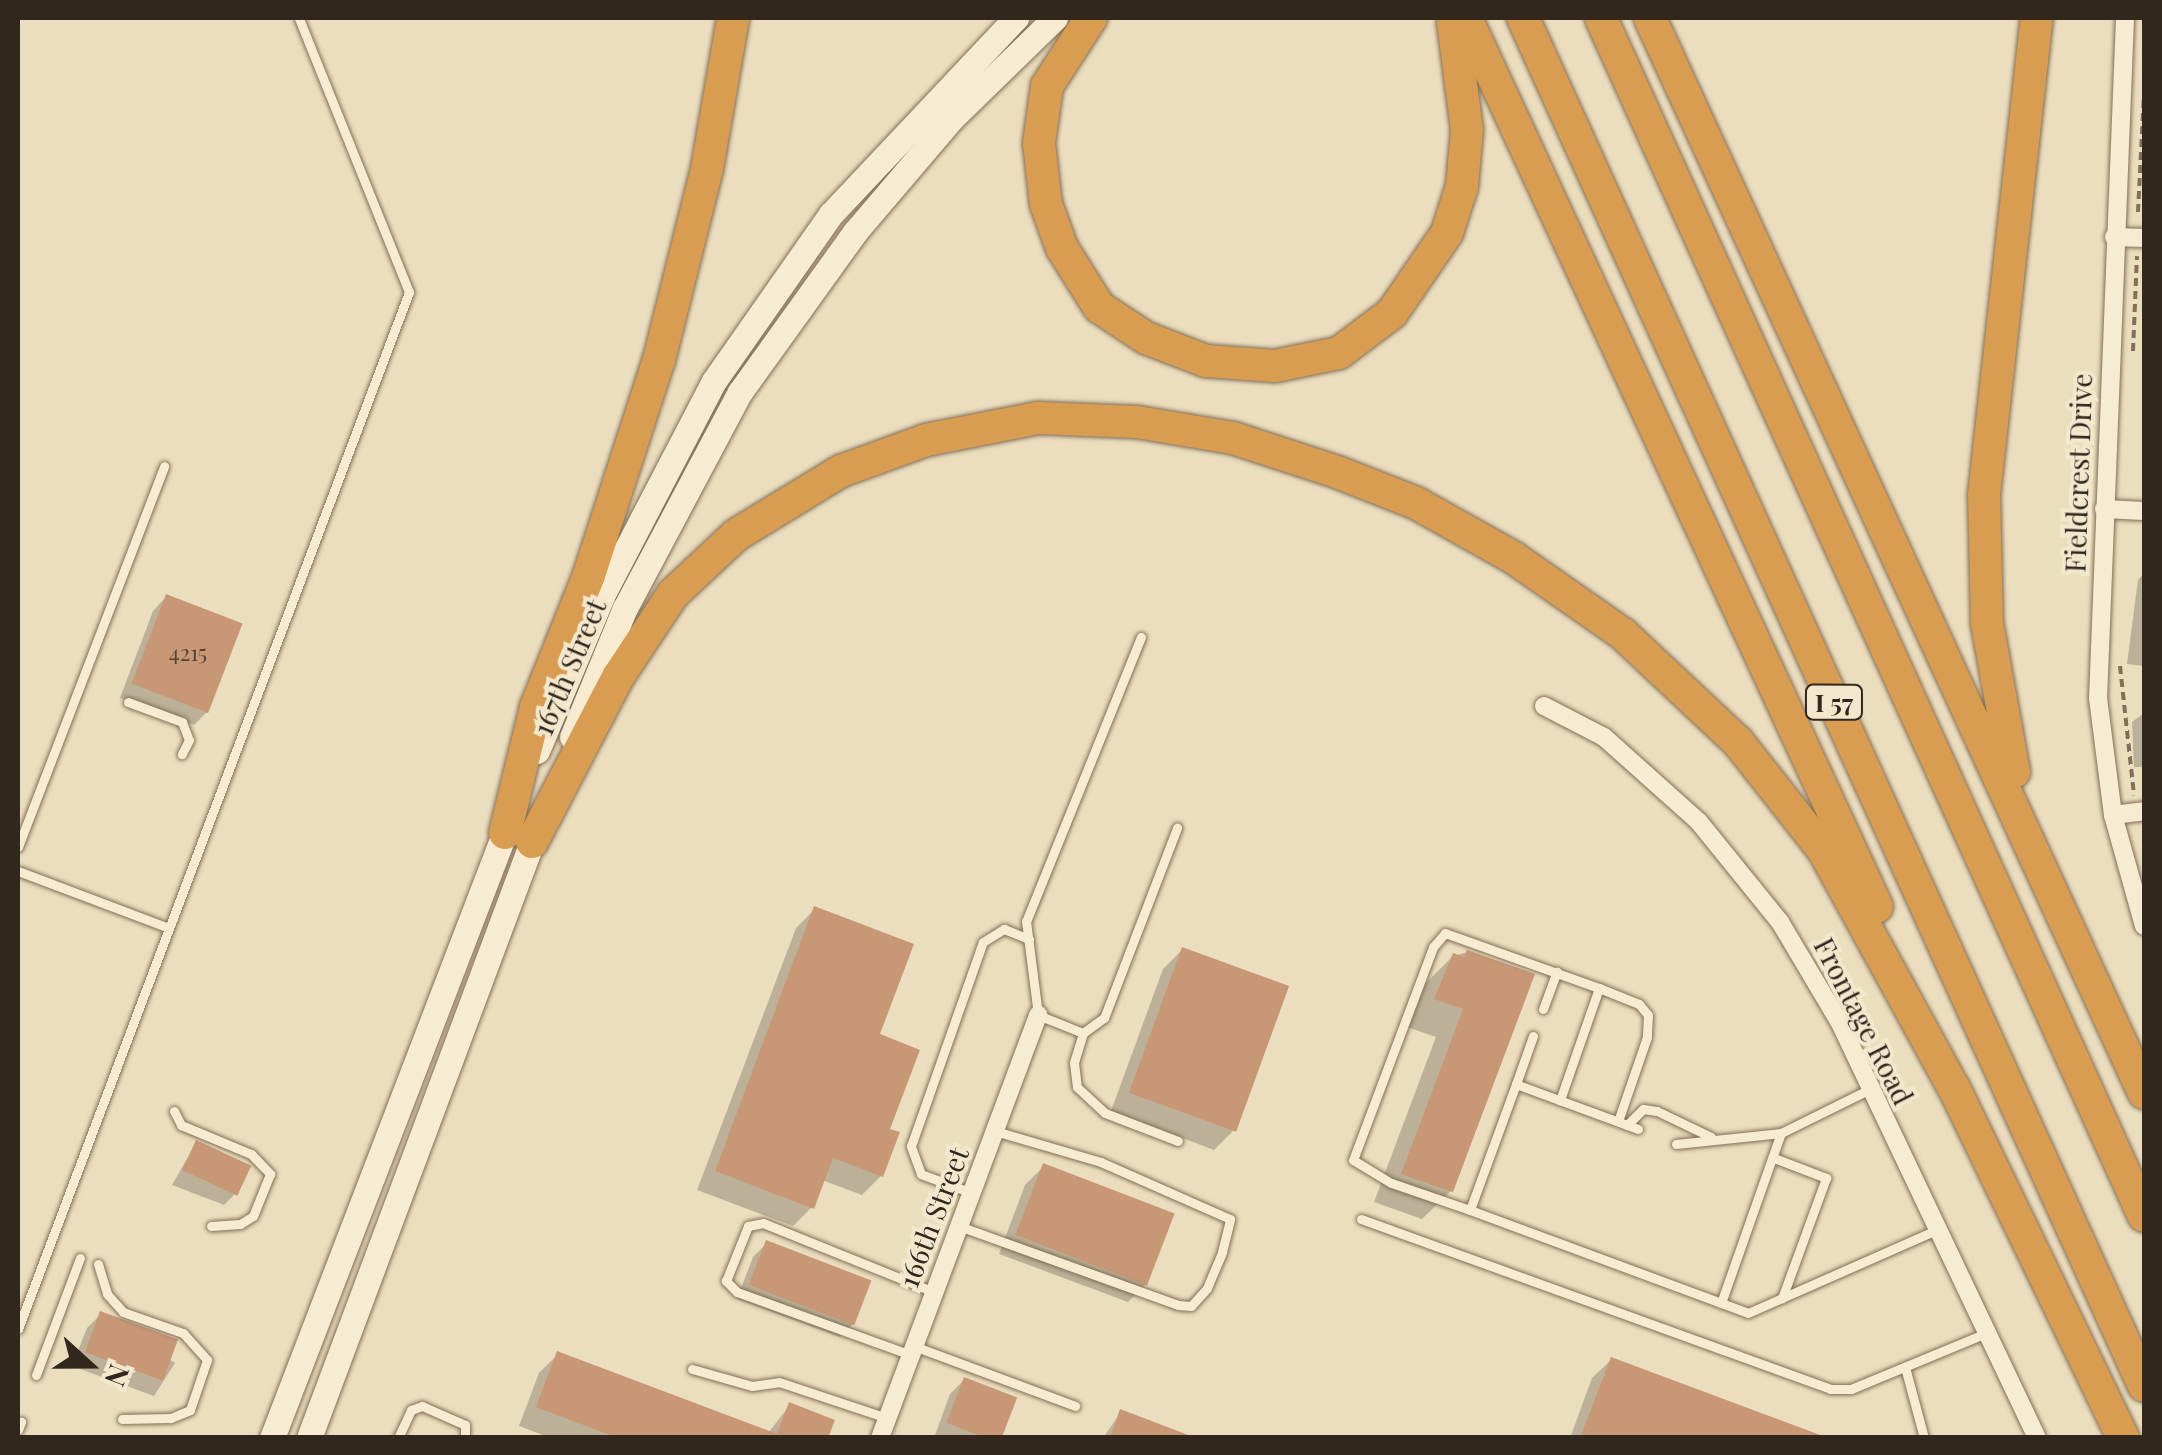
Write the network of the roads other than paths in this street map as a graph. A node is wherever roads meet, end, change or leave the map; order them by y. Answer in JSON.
{"nodes":[{"id":1,"x":298,"y":18,"type":"edge"},
{"id":2,"x":733,"y":18,"type":"edge"},
{"id":3,"x":1016,"y":18,"type":"edge"},
{"id":4,"x":1055,"y":18,"type":"edge"},
{"id":5,"x":1091,"y":18,"type":"edge"},
{"id":6,"x":1452,"y":18,"type":"edge"},
{"id":7,"x":1466,"y":18,"type":"edge"},
{"id":8,"x":1524,"y":18,"type":"edge"},
{"id":9,"x":1600,"y":18,"type":"edge"},
{"id":10,"x":1650,"y":18,"type":"edge"},
{"id":11,"x":2037,"y":18,"type":"edge"},
{"id":12,"x":2126,"y":18,"type":"edge"},
{"id":13,"x":2114,"y":237,"type":"junction"},
{"id":14,"x":2141,"y":237,"type":"edge"},
{"id":15,"x":164,"y":466,"type":"dead end"},
{"id":16,"x":2104,"y":509,"type":"junction"},
{"id":17,"x":2144,"y":511,"type":"edge"},
{"id":18,"x":1141,"y":637,"type":"dead end"},
{"id":19,"x":128,"y":702,"type":"dead end"},
{"id":20,"x":1544,"y":706,"type":"dead end"},
{"id":21,"x":182,"y":754,"type":"dead end"},
{"id":22,"x":2141,"y":811,"type":"edge"},
{"id":23,"x":2113,"y":815,"type":"junction"},
{"id":24,"x":1177,"y":828,"type":"dead end"},
{"id":25,"x":518,"y":838,"type":"junction"},
{"id":26,"x":18,"y":847,"type":"edge"},
{"id":27,"x":18,"y":870,"type":"edge"},
{"id":28,"x":2050,"y":886,"type":"junction"},
{"id":29,"x":2144,"y":926,"type":"edge"},
{"id":30,"x":169,"y":928,"type":"junction"},
{"id":31,"x":1028,"y":938,"type":"junction"},
{"id":32,"x":1556,"y":971,"type":"junction"},
{"id":33,"x":1599,"y":988,"type":"junction"},
{"id":34,"x":1543,"y":1009,"type":"dead end"},
{"id":35,"x":1038,"y":1015,"type":"junction"},
{"id":36,"x":1083,"y":1032,"type":"junction"},
{"id":37,"x":1533,"y":1036,"type":"dead end"},
{"id":38,"x":1516,"y":1084,"type":"junction"},
{"id":39,"x":1954,"y":1088,"type":"junction"},
{"id":40,"x":1870,"y":1089,"type":"junction"},
{"id":41,"x":2144,"y":1093,"type":"edge"},
{"id":42,"x":1560,"y":1100,"type":"junction"},
{"id":43,"x":174,"y":1111,"type":"dead end"},
{"id":44,"x":1622,"y":1123,"type":"junction"},
{"id":45,"x":1638,"y":1129,"type":"dead end"},
{"id":46,"x":994,"y":1131,"type":"junction"},
{"id":47,"x":1781,"y":1133,"type":"junction"},
{"id":48,"x":1712,"y":1137,"type":"junction"},
{"id":49,"x":1178,"y":1142,"type":"dead end"},
{"id":50,"x":1676,"y":1144,"type":"dead end"},
{"id":51,"x":1774,"y":1158,"type":"junction"},
{"id":52,"x":972,"y":1192,"type":"junction"},
{"id":53,"x":1470,"y":1210,"type":"junction"},
{"id":54,"x":2144,"y":1216,"type":"edge"},
{"id":55,"x":1361,"y":1219,"type":"dead end"},
{"id":56,"x":212,"y":1226,"type":"dead end"},
{"id":57,"x":959,"y":1226,"type":"junction"},
{"id":58,"x":1936,"y":1230,"type":"junction"},
{"id":59,"x":80,"y":1258,"type":"dead end"},
{"id":60,"x":98,"y":1264,"type":"dead end"},
{"id":61,"x":934,"y":1292,"type":"junction"},
{"id":62,"x":1782,"y":1298,"type":"junction"},
{"id":63,"x":1722,"y":1303,"type":"junction"},
{"id":64,"x":18,"y":1329,"type":"edge"},
{"id":65,"x":1986,"y":1333,"type":"junction"},
{"id":66,"x":912,"y":1350,"type":"junction"},
{"id":67,"x":1905,"y":1367,"type":"junction"},
{"id":68,"x":692,"y":1370,"type":"dead end"},
{"id":69,"x":36,"y":1376,"type":"dead end"},
{"id":70,"x":2144,"y":1386,"type":"edge"},
{"id":71,"x":1075,"y":1406,"type":"dead end"},
{"id":72,"x":122,"y":1418,"type":"dead end"},
{"id":73,"x":887,"y":1418,"type":"junction"},
{"id":74,"x":272,"y":1438,"type":"edge"},
{"id":75,"x":309,"y":1438,"type":"edge"},
{"id":76,"x":398,"y":1438,"type":"edge"},
{"id":77,"x":465,"y":1438,"type":"edge"},
{"id":78,"x":880,"y":1438,"type":"edge"},
{"id":79,"x":1924,"y":1438,"type":"edge"},
{"id":80,"x":2037,"y":1438,"type":"edge"},
{"id":81,"x":2122,"y":1438,"type":"edge"}],
"edges":[{"from":1,"to":30,"type":"lane"},
{"from":2,"to":25,"type":"highway"},
{"from":3,"to":25,"type":"main road","name":"167th Street"},
{"from":4,"to":25,"type":"main road","name":"167th Street"},
{"from":5,"to":6,"type":"highway"},
{"from":7,"to":39,"type":"highway"},
{"from":8,"to":70,"type":"highway","number":"I 57"},
{"from":9,"to":54,"type":"highway","number":"I 57"},
{"from":10,"to":28,"type":"highway"},
{"from":11,"to":28,"type":"highway"},
{"from":12,"to":13,"type":"street","name":"Fieldcrest Drive"},
{"from":13,"to":14,"type":"street"},
{"from":13,"to":16,"type":"street","name":"Fieldcrest Drive"},
{"from":15,"to":26,"type":"lane"},
{"from":16,"to":17,"type":"street"},
{"from":16,"to":23,"type":"street","name":"Fieldcrest Drive"},
{"from":18,"to":31,"type":"lane"},
{"from":19,"to":21,"type":"lane"},
{"from":20,"to":40,"type":"street","name":"Frontage Road"},
{"from":22,"to":23,"type":"street"},
{"from":23,"to":29,"type":"street","name":"Fieldcrest Drive"},
{"from":24,"to":36,"type":"lane"},
{"from":25,"to":39,"type":"highway"},
{"from":25,"to":74,"type":"main road","name":"167th Street"},
{"from":25,"to":75,"type":"main road","name":"167th Street"},
{"from":27,"to":30,"type":"lane"},
{"from":28,"to":41,"type":"highway"},
{"from":30,"to":64,"type":"lane"},
{"from":31,"to":35,"type":"lane"},
{"from":31,"to":52,"type":"lane"},
{"from":32,"to":33,"type":"lane"},
{"from":32,"to":34,"type":"lane"},
{"from":32,"to":53,"type":"lane"},
{"from":33,"to":42,"type":"lane"},
{"from":33,"to":44,"type":"lane"},
{"from":35,"to":36,"type":"lane"},
{"from":35,"to":46,"type":"street","name":"166th Street"},
{"from":36,"to":49,"type":"lane"},
{"from":37,"to":38,"type":"lane"},
{"from":38,"to":42,"type":"lane"},
{"from":38,"to":53,"type":"lane"},
{"from":39,"to":81,"type":"highway"},
{"from":40,"to":47,"type":"lane"},
{"from":40,"to":58,"type":"street","name":"Frontage Road"},
{"from":42,"to":44,"type":"lane"},
{"from":43,"to":56,"type":"lane"},
{"from":44,"to":45,"type":"lane"},
{"from":44,"to":48,"type":"lane"},
{"from":46,"to":52,"type":"street","name":"166th Street"},
{"from":46,"to":57,"type":"lane"},
{"from":47,"to":48,"type":"lane"},
{"from":47,"to":51,"type":"lane"},
{"from":48,"to":50,"type":"lane"},
{"from":51,"to":62,"type":"lane"},
{"from":51,"to":63,"type":"lane"},
{"from":52,"to":57,"type":"street","name":"166th Street"},
{"from":53,"to":63,"type":"lane"},
{"from":55,"to":67,"type":"lane"},
{"from":57,"to":61,"type":"street","name":"166th Street"},
{"from":58,"to":62,"type":"lane"},
{"from":58,"to":65,"type":"street","name":"Frontage Road"},
{"from":59,"to":69,"type":"lane"},
{"from":60,"to":72,"type":"lane"},
{"from":61,"to":66,"type":"street","name":"166th Street"},
{"from":61,"to":66,"type":"lane"},
{"from":62,"to":63,"type":"lane"},
{"from":65,"to":67,"type":"lane"},
{"from":65,"to":80,"type":"street","name":"Frontage Road"},
{"from":66,"to":71,"type":"lane"},
{"from":66,"to":73,"type":"street","name":"166th Street"},
{"from":67,"to":79,"type":"lane"},
{"from":68,"to":73,"type":"lane"},
{"from":73,"to":78,"type":"street","name":"166th Street"},
{"from":76,"to":77,"type":"lane"}]}
